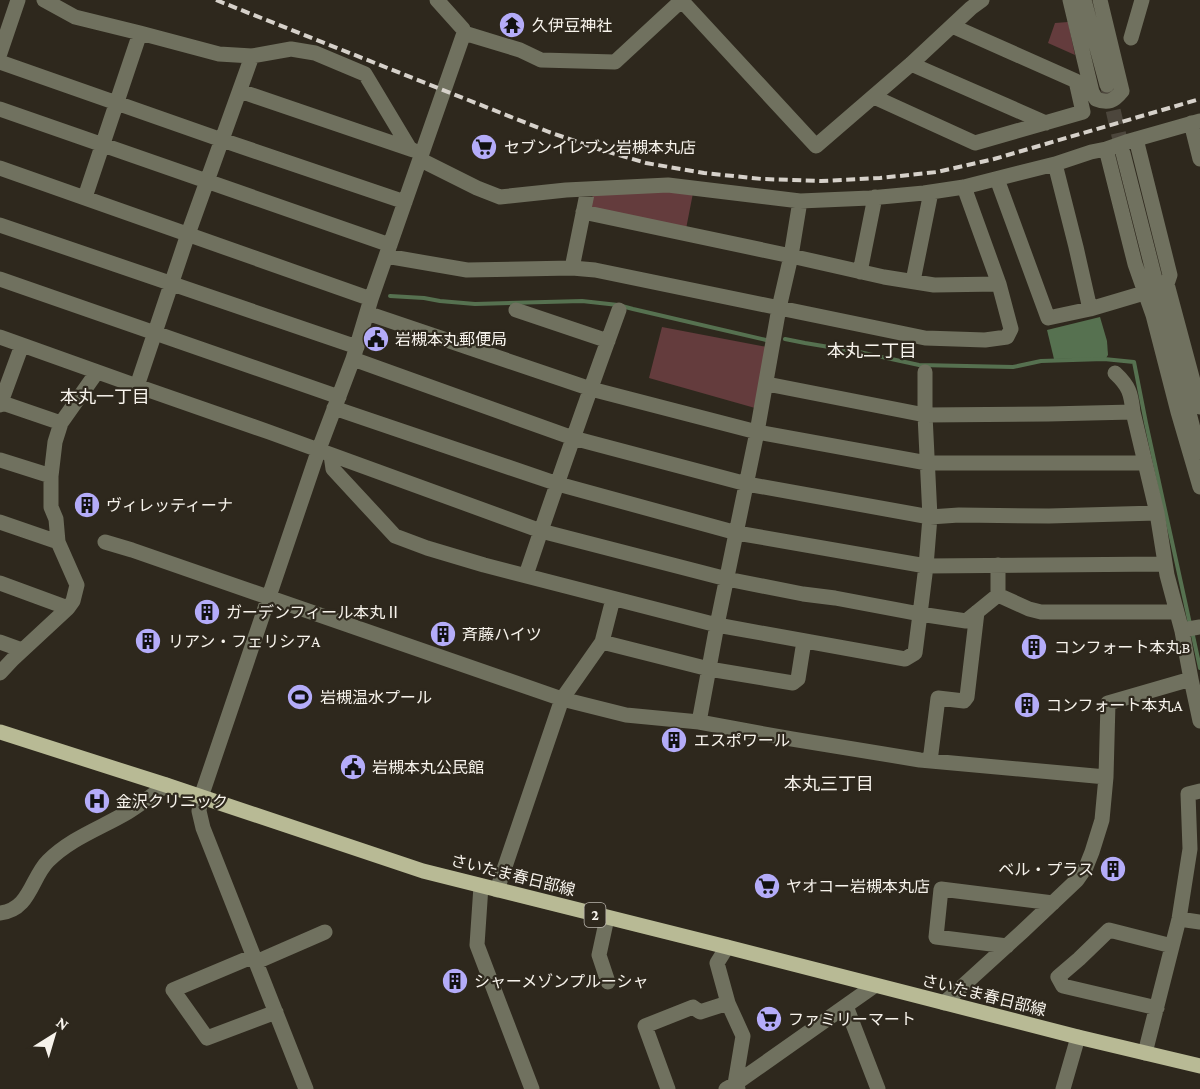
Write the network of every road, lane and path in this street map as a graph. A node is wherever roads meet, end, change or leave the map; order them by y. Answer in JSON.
{"nodes":[{"id":1,"x":18,"y":0,"type":"edge"},
{"id":2,"x":45,"y":0,"type":"edge"},
{"id":3,"x":437,"y":0,"type":"edge"},
{"id":4,"x":681,"y":0,"type":"edge"},
{"id":5,"x":1070,"y":0,"type":"edge"},
{"id":6,"x":1084,"y":0,"type":"edge"},
{"id":7,"x":1100,"y":0,"type":"edge"},
{"id":8,"x":1142,"y":0,"type":"edge"},
{"id":9,"x":972,"y":3,"type":"edge"},
{"id":10,"x":952,"y":26,"type":"junction"},
{"id":11,"x":140,"y":33,"type":"junction"},
{"id":12,"x":464,"y":33,"type":"junction"},
{"id":13,"x":1131,"y":38,"type":"dead end"},
{"id":14,"x":0,"y":53,"type":"edge"},
{"id":15,"x":252,"y":56,"type":"junction"},
{"id":16,"x":0,"y":62,"type":"edge"},
{"id":17,"x":911,"y":64,"type":"junction"},
{"id":18,"x":1107,"y":85,"type":"tunnel mouth"},
{"id":19,"x":240,"y":91,"type":"junction"},
{"id":20,"x":874,"y":97,"type":"junction"},
{"id":21,"x":116,"y":102,"type":"junction"},
{"id":22,"x":0,"y":109,"type":"edge"},
{"id":23,"x":1196,"y":122,"type":"edge"},
{"id":24,"x":1046,"y":123,"type":"junction"},
{"id":25,"x":1136,"y":139,"type":"junction"},
{"id":26,"x":222,"y":140,"type":"junction"},
{"id":27,"x":102,"y":145,"type":"junction"},
{"id":28,"x":1106,"y":149,"type":"junction"},
{"id":29,"x":1123,"y":153,"type":"tunnel mouth"},
{"id":30,"x":418,"y":154,"type":"junction"},
{"id":31,"x":1200,"y":159,"type":"edge"},
{"id":32,"x":1055,"y":164,"type":"junction"},
{"id":33,"x":0,"y":168,"type":"edge"},
{"id":34,"x":997,"y":179,"type":"junction"},
{"id":35,"x":208,"y":181,"type":"junction"},
{"id":36,"x":964,"y":187,"type":"junction"},
{"id":37,"x":588,"y":189,"type":"junction"},
{"id":38,"x":931,"y":192,"type":"junction"},
{"id":39,"x":85,"y":197,"type":"junction"},
{"id":40,"x":875,"y":197,"type":"junction"},
{"id":41,"x":800,"y":201,"type":"junction"},
{"id":42,"x":405,"y":202,"type":"junction"},
{"id":43,"x":583,"y":212,"type":"junction"},
{"id":44,"x":0,"y":225,"type":"edge"},
{"id":45,"x":188,"y":234,"type":"junction"},
{"id":46,"x":388,"y":251,"type":"junction"},
{"id":47,"x":791,"y":256,"type":"junction"},
{"id":48,"x":572,"y":268,"type":"junction"},
{"id":49,"x":860,"y":272,"type":"junction"},
{"id":50,"x":0,"y":279,"type":"edge"},
{"id":51,"x":913,"y":281,"type":"junction"},
{"id":52,"x":999,"y":284,"type":"junction"},
{"id":53,"x":171,"y":285,"type":"junction"},
{"id":54,"x":1144,"y":293,"type":"junction"},
{"id":55,"x":369,"y":306,"type":"junction"},
{"id":56,"x":779,"y":308,"type":"junction"},
{"id":57,"x":1090,"y":309,"type":"junction"},
{"id":58,"x":516,"y":310,"type":"dead end"},
{"id":59,"x":619,"y":310,"type":"dead end"},
{"id":60,"x":155,"y":333,"type":"junction"},
{"id":61,"x":0,"y":337,"type":"edge"},
{"id":62,"x":608,"y":341,"type":"junction"},
{"id":63,"x":22,"y":345,"type":"junction"},
{"id":64,"x":355,"y":353,"type":"junction"},
{"id":65,"x":1194,"y":360,"type":"edge"},
{"id":66,"x":97,"y":372,"type":"junction"},
{"id":67,"x":925,"y":372,"type":"dead end"},
{"id":68,"x":1115,"y":373,"type":"dead end"},
{"id":69,"x":767,"y":384,"type":"junction"},
{"id":70,"x":136,"y":386,"type":"junction"},
{"id":71,"x":591,"y":389,"type":"junction"},
{"id":72,"x":0,"y":403,"type":"edge"},
{"id":73,"x":337,"y":403,"type":"junction"},
{"id":74,"x":1200,"y":407,"type":"edge"},
{"id":75,"x":1133,"y":412,"type":"junction"},
{"id":76,"x":925,"y":415,"type":"junction"},
{"id":77,"x":61,"y":423,"type":"junction"},
{"id":78,"x":757,"y":432,"type":"junction"},
{"id":79,"x":573,"y":438,"type":"junction"},
{"id":80,"x":325,"y":452,"type":"junction"},
{"id":81,"x":1200,"y":455,"type":"edge"},
{"id":82,"x":0,"y":460,"type":"edge"},
{"id":83,"x":927,"y":463,"type":"junction"},
{"id":84,"x":1145,"y":463,"type":"junction"},
{"id":85,"x":51,"y":476,"type":"junction"},
{"id":86,"x":558,"y":484,"type":"junction"},
{"id":87,"x":747,"y":484,"type":"junction"},
{"id":88,"x":1200,"y":487,"type":"edge"},
{"id":89,"x":1157,"y":513,"type":"junction"},
{"id":90,"x":930,"y":517,"type":"junction"},
{"id":91,"x":0,"y":522,"type":"edge"},
{"id":92,"x":541,"y":531,"type":"junction"},
{"id":93,"x":737,"y":533,"type":"junction"},
{"id":94,"x":58,"y":542,"type":"junction"},
{"id":95,"x":105,"y":542,"type":"dead end"},
{"id":96,"x":1165,"y":564,"type":"junction"},
{"id":97,"x":998,"y":565,"type":"junction"},
{"id":98,"x":926,"y":566,"type":"junction"},
{"id":99,"x":526,"y":575,"type":"junction"},
{"id":100,"x":728,"y":579,"type":"junction"},
{"id":101,"x":0,"y":583,"type":"edge"},
{"id":102,"x":998,"y":595,"type":"junction"},
{"id":103,"x":269,"y":598,"type":"junction"},
{"id":104,"x":614,"y":599,"type":"junction"},
{"id":105,"x":68,"y":608,"type":"junction"},
{"id":106,"x":977,"y":612,"type":"junction"},
{"id":107,"x":1177,"y":612,"type":"junction"},
{"id":108,"x":920,"y":614,"type":"junction"},
{"id":109,"x":717,"y":625,"type":"junction"},
{"id":110,"x":804,"y":641,"type":"junction"},
{"id":111,"x":0,"y":642,"type":"edge"},
{"id":112,"x":602,"y":642,"type":"junction"},
{"id":113,"x":22,"y":650,"type":"junction"},
{"id":114,"x":709,"y":669,"type":"junction"},
{"id":115,"x":0,"y":673,"type":"edge"},
{"id":116,"x":1191,"y":679,"type":"junction"},
{"id":117,"x":562,"y":699,"type":"junction"},
{"id":118,"x":1200,"y":721,"type":"edge"},
{"id":119,"x":699,"y":722,"type":"junction"},
{"id":120,"x":0,"y":732,"type":"edge"},
{"id":121,"x":930,"y":761,"type":"junction"},
{"id":122,"x":1106,"y":777,"type":"junction"},
{"id":123,"x":166,"y":785,"type":"junction"},
{"id":124,"x":1200,"y":791,"type":"edge"},
{"id":125,"x":201,"y":797,"type":"junction"},
{"id":126,"x":481,"y":886,"type":"junction"},
{"id":127,"x":497,"y":890,"type":"junction"},
{"id":128,"x":1053,"y":903,"type":"junction"},
{"id":129,"x":0,"y":913,"type":"edge"},
{"id":130,"x":607,"y":918,"type":"junction"},
{"id":131,"x":1179,"y":919,"type":"junction"},
{"id":132,"x":1200,"y":922,"type":"edge"},
{"id":133,"x":325,"y":932,"type":"dead end"},
{"id":134,"x":1007,"y":946,"type":"junction"},
{"id":135,"x":1172,"y":946,"type":"junction"},
{"id":136,"x":727,"y":947,"type":"junction"},
{"id":137,"x":255,"y":959,"type":"junction"},
{"id":138,"x":608,"y":982,"type":"dead end"},
{"id":139,"x":874,"y":986,"type":"junction"},
{"id":140,"x":728,"y":1003,"type":"junction"},
{"id":141,"x":944,"y":1003,"type":"junction"},
{"id":142,"x":846,"y":1005,"type":"junction"},
{"id":143,"x":1157,"y":1008,"type":"junction"},
{"id":144,"x":276,"y":1012,"type":"junction"},
{"id":145,"x":1078,"y":1037,"type":"junction"},
{"id":146,"x":1145,"y":1053,"type":"junction"},
{"id":147,"x":1200,"y":1066,"type":"edge"},
{"id":148,"x":733,"y":1088,"type":"edge"},
{"id":149,"x":306,"y":1089,"type":"edge"},
{"id":150,"x":532,"y":1089,"type":"edge"},
{"id":151,"x":668,"y":1089,"type":"edge"},
{"id":152,"x":878,"y":1089,"type":"edge"},
{"id":153,"x":1062,"y":1089,"type":"edge"}],
"edges":[{"from":1,"to":14,"type":"street"},
{"from":2,"to":11,"type":"street"},
{"from":3,"to":12,"type":"street"},
{"from":4,"to":12,"type":"street"},
{"from":4,"to":20,"type":"street"},
{"from":5,"to":7,"type":"street"},
{"from":6,"to":18,"type":"street"},
{"from":8,"to":13,"type":"street"},
{"from":9,"to":10,"type":"street"},
{"from":10,"to":17,"type":"street"},
{"from":10,"to":24,"type":"street"},
{"from":11,"to":15,"type":"street"},
{"from":11,"to":21,"type":"street"},
{"from":12,"to":30,"type":"street"},
{"from":15,"to":19,"type":"street"},
{"from":15,"to":30,"type":"street"},
{"from":16,"to":21,"type":"street"},
{"from":17,"to":20,"type":"street"},
{"from":17,"to":24,"type":"street"},
{"from":19,"to":26,"type":"street"},
{"from":19,"to":30,"type":"street"},
{"from":20,"to":24,"type":"street"},
{"from":21,"to":26,"type":"street"},
{"from":21,"to":27,"type":"street"},
{"from":22,"to":27,"type":"street"},
{"from":23,"to":25,"type":"street"},
{"from":23,"to":31,"type":"street"},
{"from":25,"to":28,"type":"street"},
{"from":25,"to":65,"type":"street"},
{"from":26,"to":35,"type":"street"},
{"from":26,"to":42,"type":"street"},
{"from":27,"to":35,"type":"street"},
{"from":27,"to":39,"type":"street"},
{"from":28,"to":32,"type":"street"},
{"from":28,"to":54,"type":"street"},
{"from":29,"to":81,"type":"street"},
{"from":30,"to":37,"type":"street"},
{"from":30,"to":42,"type":"street"},
{"from":32,"to":34,"type":"street"},
{"from":32,"to":57,"type":"street"},
{"from":33,"to":39,"type":"street"},
{"from":34,"to":36,"type":"street"},
{"from":34,"to":57,"type":"street"},
{"from":35,"to":45,"type":"street"},
{"from":35,"to":46,"type":"street"},
{"from":36,"to":38,"type":"street"},
{"from":36,"to":52,"type":"street"},
{"from":37,"to":41,"type":"street"},
{"from":37,"to":43,"type":"street"},
{"from":38,"to":40,"type":"street"},
{"from":38,"to":51,"type":"street"},
{"from":39,"to":45,"type":"street"},
{"from":40,"to":41,"type":"street"},
{"from":40,"to":49,"type":"street"},
{"from":41,"to":47,"type":"street"},
{"from":42,"to":46,"type":"street"},
{"from":43,"to":47,"type":"street"},
{"from":43,"to":48,"type":"street"},
{"from":44,"to":53,"type":"street"},
{"from":45,"to":53,"type":"street"},
{"from":45,"to":55,"type":"street"},
{"from":46,"to":48,"type":"street"},
{"from":46,"to":55,"type":"street"},
{"from":47,"to":49,"type":"street"},
{"from":47,"to":56,"type":"street"},
{"from":48,"to":56,"type":"street"},
{"from":49,"to":51,"type":"street"},
{"from":50,"to":60,"type":"street"},
{"from":51,"to":52,"type":"street"},
{"from":52,"to":56,"type":"street"},
{"from":53,"to":60,"type":"street"},
{"from":53,"to":64,"type":"street"},
{"from":54,"to":57,"type":"street"},
{"from":54,"to":88,"type":"street"},
{"from":55,"to":64,"type":"street"},
{"from":55,"to":71,"type":"street"},
{"from":56,"to":69,"type":"street"},
{"from":58,"to":62,"type":"street"},
{"from":59,"to":62,"type":"street"},
{"from":60,"to":70,"type":"street"},
{"from":60,"to":73,"type":"street"},
{"from":61,"to":63,"type":"street"},
{"from":62,"to":71,"type":"street"},
{"from":63,"to":66,"type":"street"},
{"from":63,"to":72,"type":"street"},
{"from":64,"to":73,"type":"street"},
{"from":64,"to":79,"type":"street"},
{"from":65,"to":74,"type":"street"},
{"from":66,"to":70,"type":"street"},
{"from":66,"to":77,"type":"street"},
{"from":67,"to":76,"type":"street"},
{"from":68,"to":75,"type":"street"},
{"from":69,"to":76,"type":"street"},
{"from":69,"to":78,"type":"street"},
{"from":70,"to":80,"type":"street"},
{"from":71,"to":78,"type":"street"},
{"from":71,"to":79,"type":"street"},
{"from":72,"to":77,"type":"street"},
{"from":73,"to":80,"type":"street"},
{"from":73,"to":86,"type":"street"},
{"from":75,"to":76,"type":"street"},
{"from":75,"to":84,"type":"street"},
{"from":76,"to":83,"type":"street"},
{"from":77,"to":85,"type":"street"},
{"from":78,"to":83,"type":"street"},
{"from":78,"to":87,"type":"street"},
{"from":79,"to":86,"type":"street"},
{"from":79,"to":87,"type":"street"},
{"from":80,"to":92,"type":"street"},
{"from":80,"to":99,"type":"street"},
{"from":80,"to":103,"type":"street"},
{"from":82,"to":85,"type":"street"},
{"from":83,"to":84,"type":"street"},
{"from":83,"to":90,"type":"street"},
{"from":84,"to":89,"type":"street"},
{"from":85,"to":94,"type":"street"},
{"from":86,"to":92,"type":"street"},
{"from":86,"to":93,"type":"street"},
{"from":87,"to":90,"type":"street"},
{"from":87,"to":93,"type":"street"},
{"from":89,"to":90,"type":"street"},
{"from":89,"to":96,"type":"street"},
{"from":90,"to":98,"type":"street"},
{"from":91,"to":94,"type":"street"},
{"from":92,"to":99,"type":"street"},
{"from":92,"to":100,"type":"street"},
{"from":93,"to":98,"type":"street"},
{"from":93,"to":100,"type":"street"},
{"from":94,"to":105,"type":"street"},
{"from":95,"to":103,"type":"street"},
{"from":96,"to":97,"type":"street"},
{"from":96,"to":107,"type":"street"},
{"from":97,"to":98,"type":"street"},
{"from":97,"to":102,"type":"street"},
{"from":98,"to":108,"type":"street"},
{"from":99,"to":104,"type":"street"},
{"from":100,"to":108,"type":"street"},
{"from":100,"to":109,"type":"street"},
{"from":101,"to":105,"type":"street"},
{"from":102,"to":106,"type":"street"},
{"from":102,"to":107,"type":"street"},
{"from":103,"to":117,"type":"street"},
{"from":103,"to":125,"type":"street"},
{"from":104,"to":109,"type":"street"},
{"from":104,"to":112,"type":"street"},
{"from":105,"to":113,"type":"street"},
{"from":106,"to":108,"type":"street"},
{"from":106,"to":121,"type":"street"},
{"from":107,"to":116,"type":"street"},
{"from":108,"to":110,"type":"street"},
{"from":109,"to":110,"type":"street"},
{"from":109,"to":114,"type":"street"},
{"from":110,"to":114,"type":"street"},
{"from":111,"to":113,"type":"street"},
{"from":112,"to":114,"type":"street"},
{"from":112,"to":117,"type":"street"},
{"from":113,"to":115,"type":"street"},
{"from":114,"to":119,"type":"street"},
{"from":116,"to":118,"type":"street"},
{"from":116,"to":122,"type":"street"},
{"from":117,"to":119,"type":"street"},
{"from":117,"to":127,"type":"street"},
{"from":119,"to":121,"type":"street"},
{"from":120,"to":123,"type":"main road","name":"さいたま春日部線","number":"2"},
{"from":121,"to":122,"type":"street"},
{"from":122,"to":128,"type":"street"},
{"from":123,"to":125,"type":"main road","name":"さいたま春日部線","number":"2"},
{"from":123,"to":129,"type":"street"},
{"from":124,"to":131,"type":"street"},
{"from":125,"to":126,"type":"main road","name":"さいたま春日部線","number":"2"},
{"from":125,"to":137,"type":"street"},
{"from":126,"to":127,"type":"main road","name":"さいたま春日部線","number":"2"},
{"from":126,"to":150,"type":"street"},
{"from":127,"to":130,"type":"main road","name":"さいたま春日部線","number":"2"},
{"from":128,"to":134,"type":"street"},
{"from":128,"to":134,"type":"street"},
{"from":130,"to":136,"type":"main road","name":"さいたま春日部線","number":"2"},
{"from":130,"to":138,"type":"street"},
{"from":131,"to":132,"type":"street"},
{"from":131,"to":135,"type":"street"},
{"from":133,"to":137,"type":"street"},
{"from":134,"to":141,"type":"street"},
{"from":135,"to":143,"type":"street"},
{"from":135,"to":143,"type":"street"},
{"from":136,"to":139,"type":"main road","name":"さいたま春日部線","number":"2"},
{"from":136,"to":140,"type":"street"},
{"from":137,"to":144,"type":"street"},
{"from":137,"to":144,"type":"street"},
{"from":139,"to":141,"type":"main road","name":"さいたま春日部線","number":"2"},
{"from":139,"to":142,"type":"street"},
{"from":140,"to":148,"type":"street"},
{"from":140,"to":151,"type":"street"},
{"from":141,"to":145,"type":"main road","name":"さいたま春日部線","number":"2"},
{"from":142,"to":148,"type":"street"},
{"from":142,"to":152,"type":"street"},
{"from":143,"to":146,"type":"street"},
{"from":144,"to":149,"type":"street"},
{"from":145,"to":146,"type":"main road","name":"さいたま春日部線","number":"2"},
{"from":145,"to":153,"type":"street"},
{"from":146,"to":147,"type":"main road","name":"さいたま春日部線","number":"2"}]}
